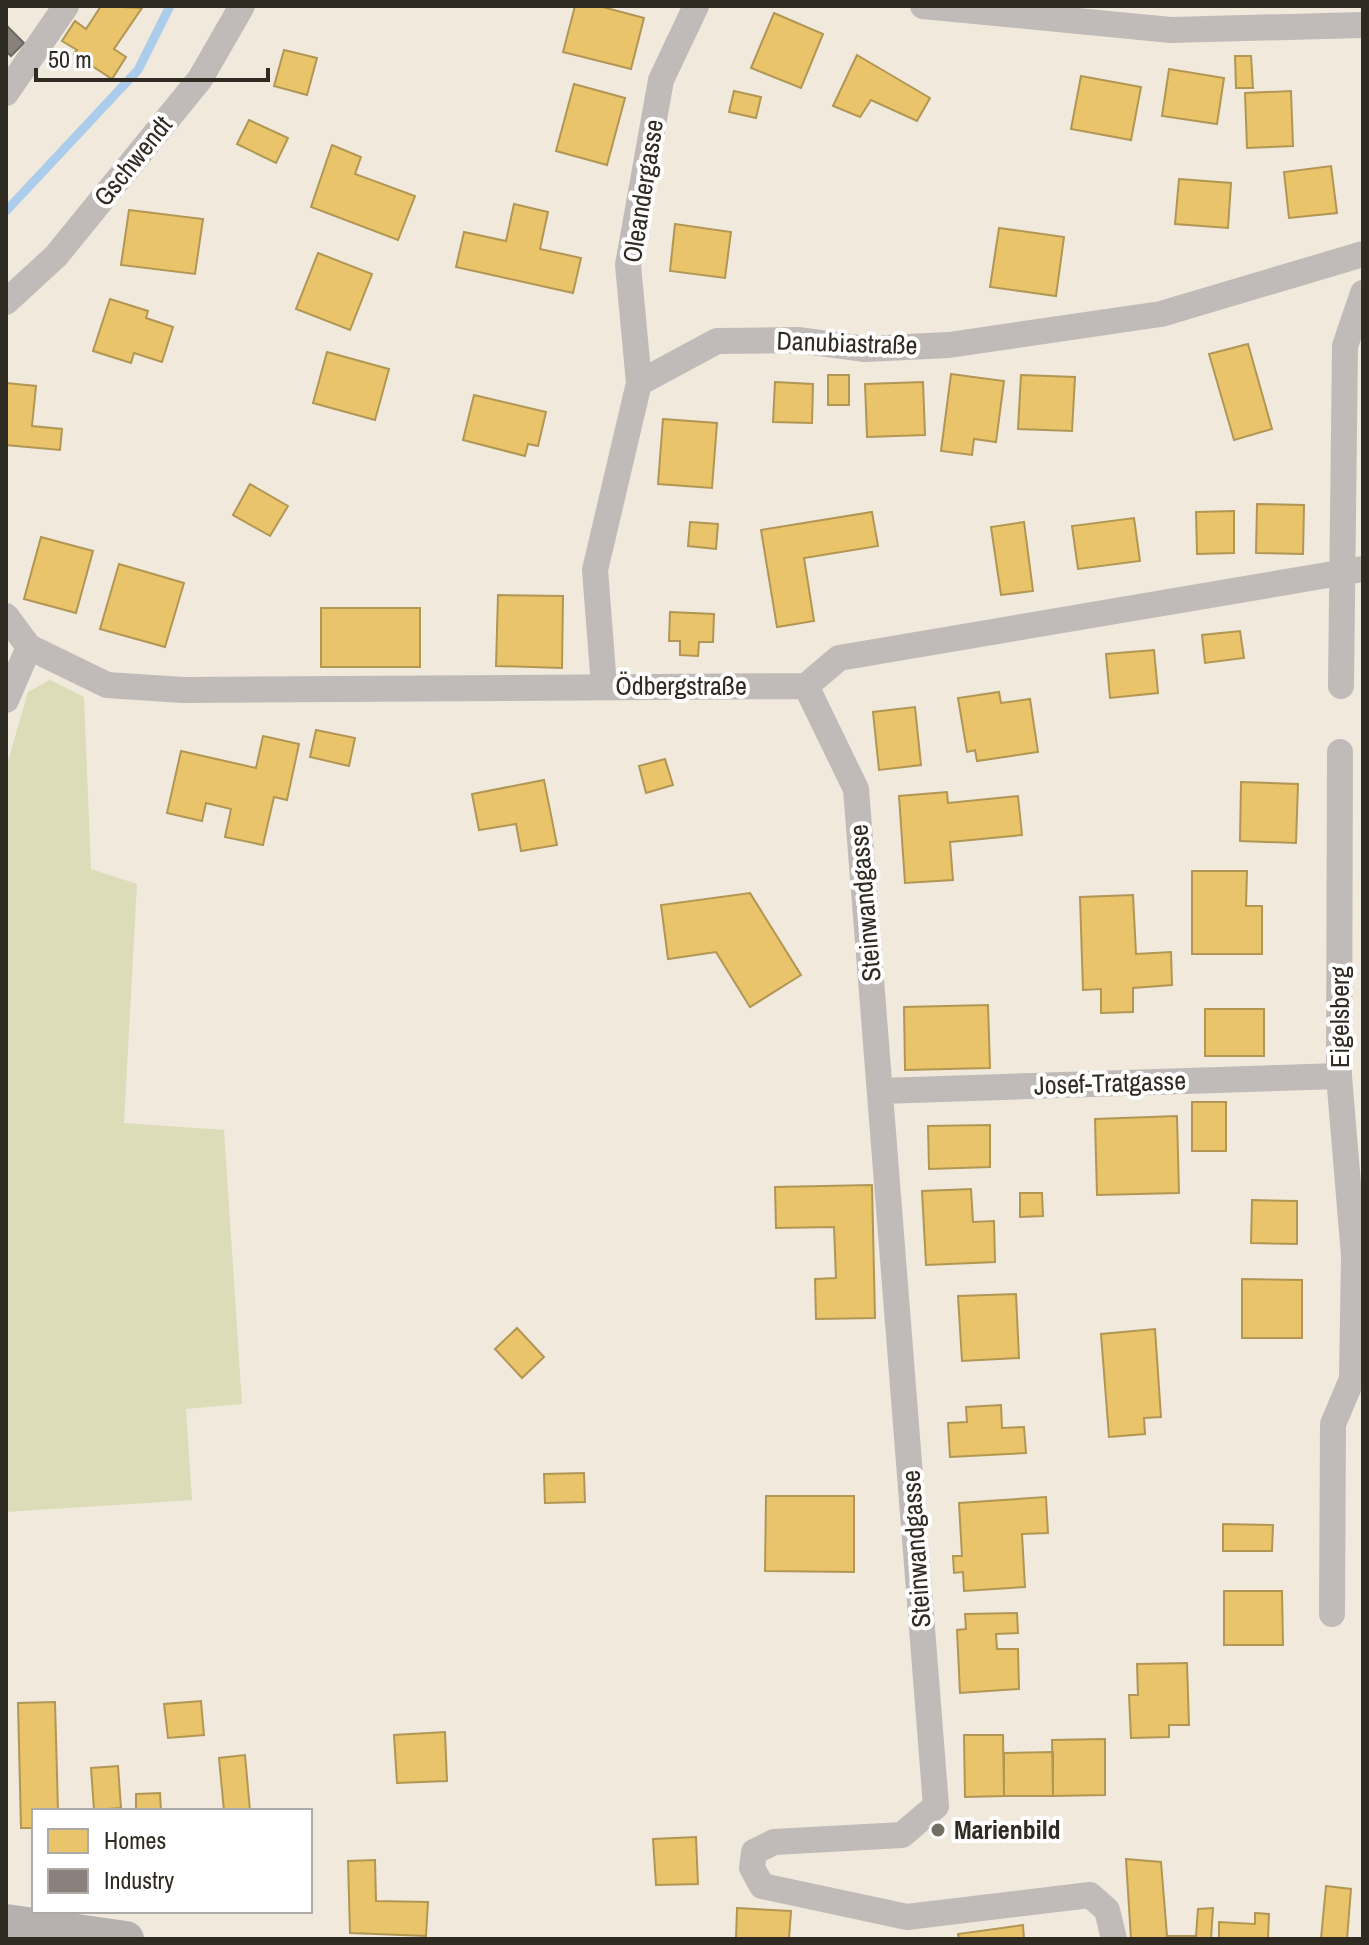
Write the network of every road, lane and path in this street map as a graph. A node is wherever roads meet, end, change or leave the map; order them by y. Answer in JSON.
{"nodes":[{"id":1,"x":66,"y":6,"type":"edge"},
{"id":2,"x":242,"y":6,"type":"edge"},
{"id":3,"x":696,"y":6,"type":"edge"},
{"id":4,"x":923,"y":6,"type":"edge"},
{"id":5,"x":1363,"y":25,"type":"edge"},
{"id":6,"x":6,"y":93,"type":"edge"},
{"id":7,"x":1363,"y":254,"type":"edge"},
{"id":8,"x":1363,"y":293,"type":"edge"},
{"id":9,"x":6,"y":302,"type":"edge"},
{"id":10,"x":639,"y":383,"type":"junction"},
{"id":11,"x":1352,"y":572,"type":"edge"},
{"id":12,"x":6,"y":616,"type":"edge"},
{"id":13,"x":29,"y":647,"type":"junction"},
{"id":14,"x":604,"y":686,"type":"junction"},
{"id":15,"x":806,"y":686,"type":"junction"},
{"id":16,"x":1341,"y":686,"type":"dead end"},
{"id":17,"x":6,"y":700,"type":"edge"},
{"id":18,"x":1340,"y":752,"type":"dead end"},
{"id":19,"x":1339,"y":1076,"type":"junction"},
{"id":20,"x":881,"y":1091,"type":"junction"},
{"id":21,"x":1332,"y":1614,"type":"dead end"},
{"id":22,"x":6,"y":1922,"type":"edge"},
{"id":23,"x":126,"y":1939,"type":"edge"},
{"id":24,"x":1114,"y":1939,"type":"edge"}],
"edges":[{"from":1,"to":6,"type":"street"},
{"from":2,"to":9,"type":"street","name":"Gschwendt"},
{"from":3,"to":10,"type":"street","name":"Oleandergasse"},
{"from":4,"to":5,"type":"street"},
{"from":7,"to":10,"type":"street","name":"Danubiastraße"},
{"from":8,"to":11,"type":"street"},
{"from":10,"to":14,"type":"street"},
{"from":11,"to":15,"type":"street"},
{"from":11,"to":16,"type":"street"},
{"from":12,"to":13,"type":"street","name":"Ödbergstraße"},
{"from":13,"to":14,"type":"street","name":"Ödbergstraße"},
{"from":13,"to":17,"type":"street"},
{"from":14,"to":15,"type":"street","name":"Ödbergstraße"},
{"from":15,"to":20,"type":"street","name":"Steinwandgasse"},
{"from":18,"to":19,"type":"street","name":"Eigelsberg"},
{"from":19,"to":20,"type":"street","name":"Josef-Tratgasse"},
{"from":19,"to":21,"type":"street","name":"Eigelsberg"},
{"from":20,"to":24,"type":"street","name":"Steinwandgasse"},
{"from":22,"to":23,"type":"main road"}]}
